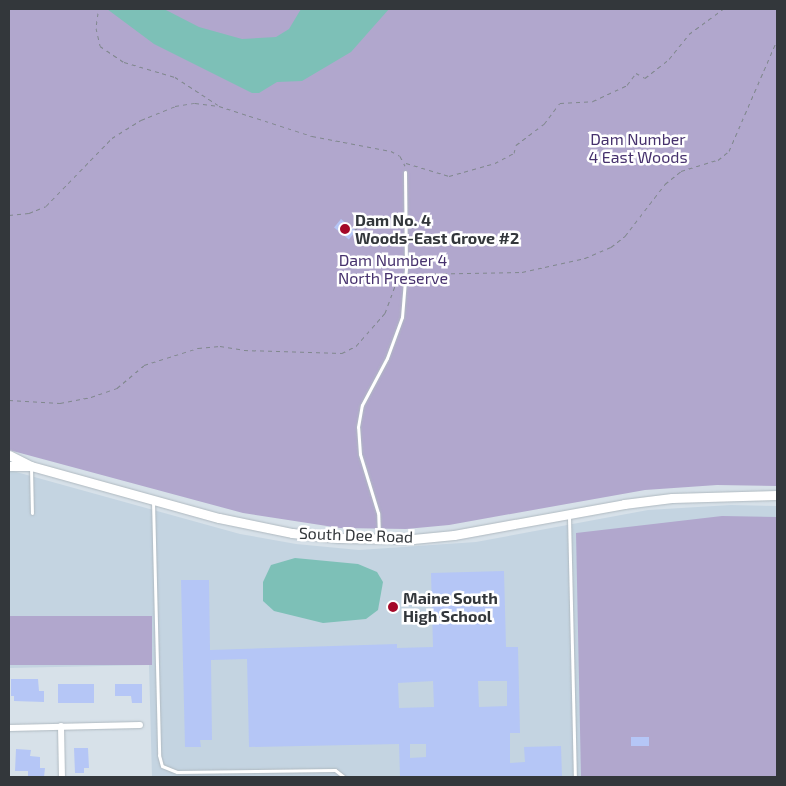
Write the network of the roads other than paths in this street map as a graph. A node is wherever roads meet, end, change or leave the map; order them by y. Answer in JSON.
{"nodes":[{"id":1,"x":405,"y":172,"type":"road end"},
{"id":2,"x":9,"y":455,"type":"edge"},
{"id":3,"x":9,"y":466,"type":"edge"},
{"id":4,"x":31,"y":466,"type":"junction"},
{"id":5,"x":777,"y":495,"type":"edge"},
{"id":6,"x":153,"y":500,"type":"junction"},
{"id":7,"x":32,"y":513,"type":"dead end"},
{"id":8,"x":568,"y":514,"type":"junction"},
{"id":9,"x":379,"y":539,"type":"junction"},
{"id":10,"x":140,"y":725,"type":"dead end"},
{"id":11,"x":61,"y":726,"type":"junction"},
{"id":12,"x":9,"y":728,"type":"edge"},
{"id":13,"x":62,"y":777,"type":"edge"},
{"id":14,"x":344,"y":777,"type":"edge"},
{"id":15,"x":575,"y":777,"type":"edge"}],
"edges":[{"from":1,"to":9,"type":"lane"},
{"from":2,"to":4,"type":"main road","name":"South Dee Road"},
{"from":3,"to":4,"type":"main road","name":"South Dee Road"},
{"from":4,"to":6,"type":"main road","name":"South Dee Road"},
{"from":4,"to":7,"type":"lane"},
{"from":5,"to":8,"type":"main road","name":"South Dee Road"},
{"from":6,"to":9,"type":"main road","name":"South Dee Road"},
{"from":6,"to":14,"type":"lane"},
{"from":8,"to":9,"type":"main road","name":"South Dee Road"},
{"from":8,"to":15,"type":"lane"},
{"from":10,"to":11,"type":"street"},
{"from":11,"to":12,"type":"street"},
{"from":11,"to":13,"type":"street"}]}
